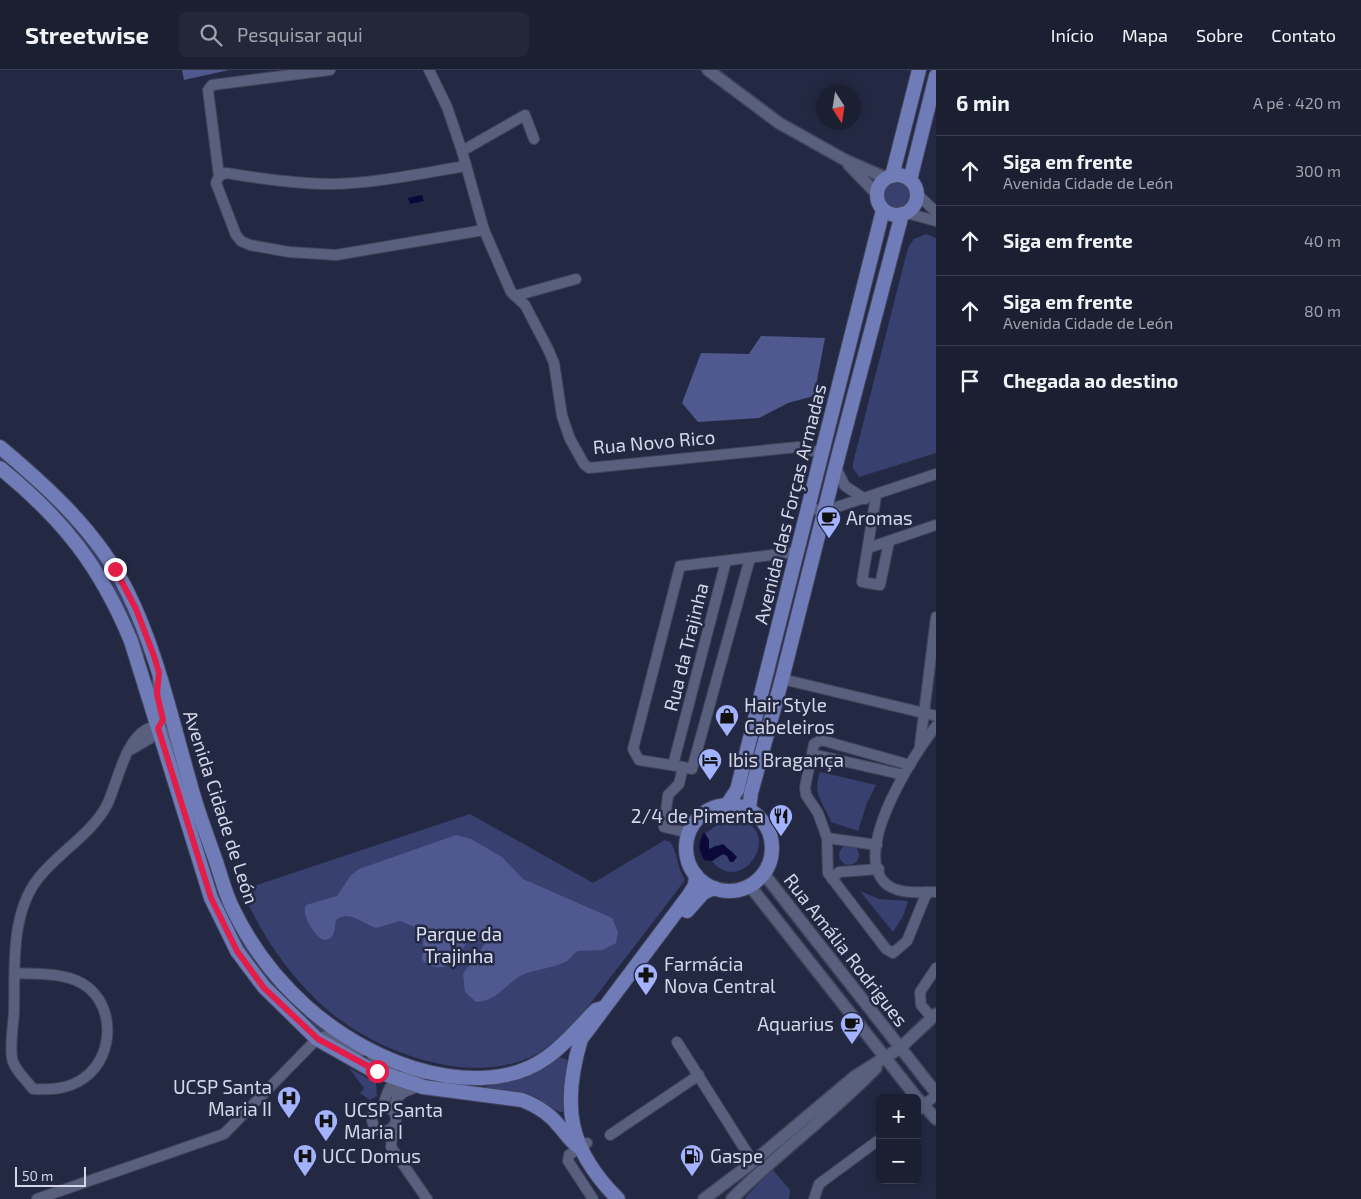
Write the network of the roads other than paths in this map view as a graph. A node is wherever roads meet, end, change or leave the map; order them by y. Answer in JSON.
{"nodes":[{"id":1,"x":330,"y":70,"type":"edge"},
{"id":2,"x":429,"y":70,"type":"edge"},
{"id":3,"x":708,"y":70,"type":"edge"},
{"id":4,"x":919,"y":70,"type":"edge"},
{"id":5,"x":936,"y":76,"type":"edge"},
{"id":6,"x":534,"y":138,"type":"dead end"},
{"id":7,"x":462,"y":151,"type":"junction"},
{"id":8,"x":844,"y":160,"type":"junction"},
{"id":9,"x":466,"y":166,"type":"junction"},
{"id":10,"x":219,"y":176,"type":"junction"},
{"id":11,"x":889,"y":177,"type":"junction"},
{"id":12,"x":910,"y":180,"type":"junction"},
{"id":13,"x":877,"y":194,"type":"junction"},
{"id":14,"x":917,"y":194,"type":"junction"},
{"id":15,"x":883,"y":210,"type":"junction"},
{"id":16,"x":936,"y":212,"type":"edge"},
{"id":17,"x":904,"y":214,"type":"junction"},
{"id":18,"x":936,"y":222,"type":"edge"},
{"id":19,"x":484,"y":230,"type":"junction"},
{"id":20,"x":576,"y":279,"type":"dead end"},
{"id":21,"x":515,"y":296,"type":"junction"},
{"id":22,"x":0,"y":447,"type":"edge"},
{"id":23,"x":821,"y":455,"type":"junction"},
{"id":24,"x":835,"y":466,"type":"junction"},
{"id":25,"x":0,"y":468,"type":"edge"},
{"id":26,"x":936,"y":474,"type":"edge"},
{"id":27,"x":876,"y":496,"type":"junction"},
{"id":28,"x":865,"y":499,"type":"junction"},
{"id":29,"x":808,"y":508,"type":"junction"},
{"id":30,"x":825,"y":512,"type":"junction"},
{"id":31,"x":936,"y":525,"type":"edge"},
{"id":32,"x":889,"y":542,"type":"junction"},
{"id":33,"x":868,"y":548,"type":"junction"},
{"id":34,"x":797,"y":552,"type":"junction"},
{"id":35,"x":750,"y":558,"type":"junction"},
{"id":36,"x":726,"y":561,"type":"junction"},
{"id":37,"x":936,"y":617,"type":"edge"},
{"id":38,"x":159,"y":673,"type":"junction"},
{"id":39,"x":782,"y":679,"type":"junction"},
{"id":40,"x":150,"y":700,"type":"junction"},
{"id":41,"x":924,"y":713,"type":"junction"},
{"id":42,"x":936,"y":716,"type":"edge"},
{"id":43,"x":936,"y":726,"type":"edge"},
{"id":44,"x":158,"y":728,"type":"junction"},
{"id":45,"x":142,"y":738,"type":"junction"},
{"id":46,"x":920,"y":745,"type":"junction"},
{"id":47,"x":166,"y":754,"type":"junction"},
{"id":48,"x":812,"y":754,"type":"junction"},
{"id":49,"x":910,"y":765,"type":"junction"},
{"id":50,"x":678,"y":766,"type":"junction"},
{"id":51,"x":904,"y":775,"type":"junction"},
{"id":52,"x":727,"y":805,"type":"junction"},
{"id":53,"x":749,"y":809,"type":"junction"},
{"id":54,"x":206,"y":832,"type":"junction"},
{"id":55,"x":689,"y":833,"type":"junction"},
{"id":56,"x":827,"y":838,"type":"junction"},
{"id":57,"x":877,"y":846,"type":"junction"},
{"id":58,"x":879,"y":869,"type":"junction"},
{"id":59,"x":764,"y":874,"type":"junction"},
{"id":60,"x":696,"y":875,"type":"junction"},
{"id":61,"x":832,"y":879,"type":"junction"},
{"id":62,"x":750,"y":886,"type":"junction"},
{"id":63,"x":714,"y":888,"type":"junction"},
{"id":64,"x":932,"y":892,"type":"edge"},
{"id":65,"x":936,"y":968,"type":"edge"},
{"id":66,"x":15,"y":973,"type":"junction"},
{"id":67,"x":603,"y":1008,"type":"junction"},
{"id":68,"x":934,"y":1016,"type":"edge"},
{"id":69,"x":318,"y":1039,"type":"junction"},
{"id":70,"x":677,"y":1042,"type":"dead end"},
{"id":71,"x":900,"y":1048,"type":"junction"},
{"id":72,"x":369,"y":1050,"type":"junction"},
{"id":73,"x":550,"y":1055,"type":"junction"},
{"id":74,"x":885,"y":1058,"type":"junction"},
{"id":75,"x":578,"y":1065,"type":"junction"},
{"id":76,"x":377,"y":1071,"type":"junction"},
{"id":77,"x":699,"y":1075,"type":"junction"},
{"id":78,"x":501,"y":1077,"type":"junction"},
{"id":79,"x":397,"y":1078,"type":"junction"},
{"id":80,"x":419,"y":1086,"type":"junction"},
{"id":81,"x":386,"y":1093,"type":"junction"},
{"id":82,"x":912,"y":1094,"type":"edge"},
{"id":83,"x":936,"y":1094,"type":"edge"},
{"id":84,"x":397,"y":1098,"type":"junction"},
{"id":85,"x":921,"y":1102,"type":"edge"},
{"id":86,"x":921,"y":1105,"type":"edge"},
{"id":87,"x":574,"y":1108,"type":"junction"},
{"id":88,"x":387,"y":1109,"type":"junction"},
{"id":89,"x":549,"y":1115,"type":"junction"},
{"id":90,"x":936,"y":1119,"type":"edge"},
{"id":91,"x":392,"y":1127,"type":"junction"},
{"id":92,"x":382,"y":1131,"type":"junction"},
{"id":93,"x":610,"y":1135,"type":"dead end"},
{"id":94,"x":876,"y":1142,"type":"edge"},
{"id":95,"x":391,"y":1144,"type":"junction"},
{"id":96,"x":583,"y":1145,"type":"junction"},
{"id":97,"x":753,"y":1162,"type":"junction"},
{"id":98,"x":732,"y":1178,"type":"junction"},
{"id":99,"x":37,"y":1199,"type":"edge"},
{"id":100,"x":427,"y":1199,"type":"edge"},
{"id":101,"x":593,"y":1199,"type":"edge"},
{"id":102,"x":621,"y":1199,"type":"edge"},
{"id":103,"x":704,"y":1199,"type":"edge"},
{"id":104,"x":722,"y":1199,"type":"edge"},
{"id":105,"x":732,"y":1199,"type":"edge"},
{"id":106,"x":814,"y":1199,"type":"edge"}],
"edges":[{"from":1,"to":10,"type":"street"},
{"from":2,"to":7,"type":"street","name":"Rua Novo Rico"},
{"from":3,"to":8,"type":"street"},
{"from":4,"to":11,"type":"main road"},
{"from":5,"to":12,"type":"main road"},
{"from":6,"to":7,"type":"street"},
{"from":7,"to":9,"type":"street","name":"Rua Novo Rico"},
{"from":8,"to":11,"type":"street"},
{"from":8,"to":13,"type":"street"},
{"from":9,"to":10,"type":"street"},
{"from":9,"to":19,"type":"street","name":"Rua Novo Rico"},
{"from":10,"to":19,"type":"street"},
{"from":11,"to":12,"type":"main road"},
{"from":11,"to":13,"type":"main road"},
{"from":12,"to":14,"type":"main road"},
{"from":13,"to":15,"type":"main road"},
{"from":14,"to":16,"type":"street"},
{"from":14,"to":17,"type":"main road","name":"Avenida das Forças Armadas"},
{"from":15,"to":17,"type":"main road"},
{"from":15,"to":23,"type":"main road","name":"Avenida das Forças Armadas"},
{"from":17,"to":18,"type":"street"},
{"from":17,"to":24,"type":"main road","name":"Avenida das Forças Armadas"},
{"from":19,"to":21,"type":"street","name":"Rua Novo Rico"},
{"from":20,"to":21,"type":"street"},
{"from":21,"to":23,"type":"street","name":"Rua Novo Rico"},
{"from":22,"to":38,"type":"main road","name":"Avenida Cidade de León"},
{"from":23,"to":29,"type":"main road","name":"Avenida das Forças Armadas"},
{"from":23,"to":30,"type":"main road"},
{"from":24,"to":28,"type":"street"},
{"from":24,"to":30,"type":"main road","name":"Avenida das Forças Armadas"},
{"from":25,"to":40,"type":"main road","name":"Avenida Cidade de León"},
{"from":26,"to":27,"type":"street"},
{"from":27,"to":28,"type":"street"},
{"from":27,"to":33,"type":"street"},
{"from":28,"to":30,"type":"street"},
{"from":29,"to":30,"type":"street"},
{"from":29,"to":34,"type":"main road","name":"Avenida das Forças Armadas"},
{"from":30,"to":39,"type":"main road","name":"Avenida das Forças Armadas"},
{"from":31,"to":32,"type":"street"},
{"from":32,"to":33,"type":"street"},
{"from":32,"to":33,"type":"street"},
{"from":34,"to":35,"type":"street","name":"Rua da Trajinha"},
{"from":34,"to":52,"type":"main road","name":"Avenida das Forças Armadas"},
{"from":35,"to":36,"type":"street","name":"Rua da Trajinha"},
{"from":35,"to":50,"type":"street","name":"Rua da Trajinha"},
{"from":36,"to":50,"type":"street","name":"Rua da Trajinha"},
{"from":36,"to":50,"type":"street"},
{"from":37,"to":41,"type":"street"},
{"from":38,"to":44,"type":"street"},
{"from":38,"to":54,"type":"main road","name":"Avenida Cidade de León"},
{"from":39,"to":41,"type":"street"},
{"from":39,"to":53,"type":"main road","name":"Avenida das Forças Armadas"},
{"from":40,"to":44,"type":"main road","name":"Avenida Cidade de León"},
{"from":40,"to":45,"type":"street"},
{"from":41,"to":42,"type":"street"},
{"from":41,"to":46,"type":"street"},
{"from":43,"to":46,"type":"street"},
{"from":44,"to":45,"type":"street"},
{"from":44,"to":47,"type":"main road","name":"Avenida Cidade de León"},
{"from":44,"to":54,"type":"street"},
{"from":45,"to":47,"type":"street"},
{"from":45,"to":66,"type":"street"},
{"from":46,"to":49,"type":"street"},
{"from":47,"to":69,"type":"main road","name":"Avenida Cidade de León"},
{"from":48,"to":49,"type":"street"},
{"from":48,"to":51,"type":"street"},
{"from":48,"to":56,"type":"street"},
{"from":49,"to":51,"type":"street"},
{"from":50,"to":55,"type":"street"},
{"from":51,"to":57,"type":"street"},
{"from":52,"to":53,"type":"main road"},
{"from":52,"to":55,"type":"main road"},
{"from":53,"to":59,"type":"main road"},
{"from":54,"to":72,"type":"main road","name":"Avenida Cidade de León"},
{"from":55,"to":60,"type":"main road"},
{"from":56,"to":57,"type":"street"},
{"from":56,"to":61,"type":"street"},
{"from":57,"to":58,"type":"street"},
{"from":58,"to":61,"type":"street"},
{"from":58,"to":64,"type":"street"},
{"from":59,"to":62,"type":"main road"},
{"from":59,"to":71,"type":"street","name":"Rua Amália Rodrigues"},
{"from":60,"to":63,"type":"main road"},
{"from":60,"to":67,"type":"main road"},
{"from":61,"to":64,"type":"street"},
{"from":62,"to":63,"type":"main road"},
{"from":62,"to":74,"type":"street","name":"Rua Amália Rodrigues"},
{"from":63,"to":75,"type":"main road"},
{"from":65,"to":68,"type":"street"},
{"from":66,"to":66,"type":"street"},
{"from":67,"to":73,"type":"main road","name":"Avenida Cidade de León"},
{"from":67,"to":75,"type":"main road"},
{"from":68,"to":71,"type":"street"},
{"from":69,"to":72,"type":"street"},
{"from":69,"to":76,"type":"main road","name":"Avenida Cidade de León"},
{"from":69,"to":99,"type":"street"},
{"from":70,"to":77,"type":"street"},
{"from":71,"to":74,"type":"street"},
{"from":71,"to":83,"type":"street","name":"Rua Amália Rodrigues"},
{"from":72,"to":78,"type":"main road","name":"Avenida Cidade de León"},
{"from":72,"to":79,"type":"street"},
{"from":73,"to":75,"type":"main road"},
{"from":73,"to":78,"type":"main road","name":"Avenida Cidade de León"},
{"from":74,"to":82,"type":"street","name":"Rua Amália Rodrigues"},
{"from":74,"to":97,"type":"street"},
{"from":74,"to":105,"type":"street"},
{"from":75,"to":87,"type":"main road"},
{"from":76,"to":79,"type":"main road","name":"Avenida Cidade de León"},
{"from":76,"to":81,"type":"street"},
{"from":77,"to":93,"type":"street"},
{"from":77,"to":97,"type":"street"},
{"from":78,"to":79,"type":"street"},
{"from":79,"to":80,"type":"main road","name":"Avenida Cidade de León"},
{"from":79,"to":81,"type":"street"},
{"from":79,"to":84,"type":"street"},
{"from":80,"to":84,"type":"street"},
{"from":80,"to":89,"type":"main road","name":"Avenida Cidade de León"},
{"from":81,"to":88,"type":"street"},
{"from":83,"to":85,"type":"street"},
{"from":84,"to":88,"type":"street"},
{"from":86,"to":90,"type":"street","name":"Rua Amália Rodrigues"},
{"from":87,"to":89,"type":"main road"},
{"from":87,"to":96,"type":"main road"},
{"from":88,"to":91,"type":"street"},
{"from":88,"to":92,"type":"street"},
{"from":89,"to":96,"type":"main road"},
{"from":91,"to":92,"type":"street"},
{"from":91,"to":95,"type":"street"},
{"from":92,"to":95,"type":"street"},
{"from":94,"to":106,"type":"street"},
{"from":95,"to":100,"type":"street"},
{"from":96,"to":101,"type":"street"},
{"from":96,"to":102,"type":"main road"},
{"from":97,"to":98,"type":"street"},
{"from":98,"to":103,"type":"street"},
{"from":98,"to":104,"type":"street"}]}
